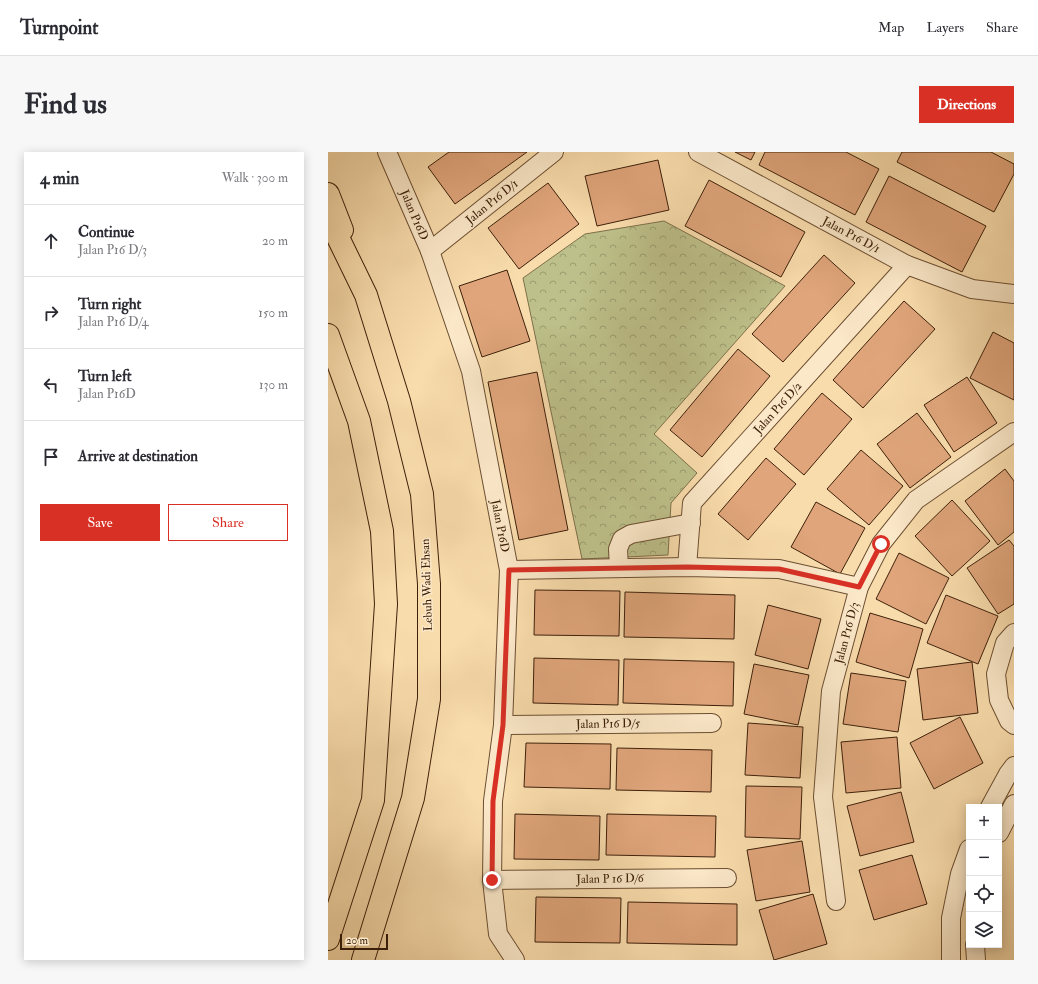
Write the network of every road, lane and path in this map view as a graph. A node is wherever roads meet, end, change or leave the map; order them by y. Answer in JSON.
{"nodes":[{"id":1,"x":387,"y":152,"type":"edge"},
{"id":2,"x":554,"y":152,"type":"edge"},
{"id":3,"x":698,"y":152,"type":"edge"},
{"id":4,"x":328,"y":194,"type":"edge"},
{"id":5,"x":328,"y":217,"type":"edge"},
{"id":6,"x":430,"y":251,"type":"junction"},
{"id":7,"x":907,"y":265,"type":"junction"},
{"id":8,"x":1014,"y":294,"type":"edge"},
{"id":9,"x":366,"y":295,"type":"junction"},
{"id":10,"x":328,"y":335,"type":"edge"},
{"id":11,"x":1014,"y":432,"type":"edge"},
{"id":12,"x":691,"y":523,"type":"junction"},
{"id":13,"x":687,"y":567,"type":"junction"},
{"id":14,"x":619,"y":568,"type":"junction"},
{"id":15,"x":509,"y":570,"type":"junction"},
{"id":16,"x":859,"y":587,"type":"junction"},
{"id":17,"x":1014,"y":633,"type":"edge"},
{"id":18,"x":712,"y":723,"type":"dead end"},
{"id":19,"x":503,"y":725,"type":"junction"},
{"id":20,"x":1014,"y":725,"type":"edge"},
{"id":21,"x":1014,"y":766,"type":"edge"},
{"id":22,"x":992,"y":804,"type":"edge"},
{"id":23,"x":1014,"y":804,"type":"edge"},
{"id":24,"x":1002,"y":827,"type":"edge"},
{"id":25,"x":966,"y":857,"type":"edge"},
{"id":26,"x":728,"y":878,"type":"dead end"},
{"id":27,"x":492,"y":880,"type":"junction"},
{"id":28,"x":836,"y":901,"type":"dead end"},
{"id":29,"x":328,"y":938,"type":"edge"},
{"id":30,"x":951,"y":951,"type":"edge"},
{"id":31,"x":363,"y":960,"type":"edge"},
{"id":32,"x":515,"y":960,"type":"edge"},
{"id":33,"x":941,"y":960,"type":"edge"}],
"edges":[{"from":1,"to":6,"type":"street","name":"Jalan P16D"},
{"from":2,"to":6,"type":"street","name":"Jalan P16 D/1"},
{"from":3,"to":7,"type":"street","name":"Jalan P16 D/1"},
{"from":4,"to":9,"type":"main road"},
{"from":5,"to":9,"type":"main road","name":"Lebuh Wadi Ehsan"},
{"from":6,"to":15,"type":"street","name":"Jalan P16D"},
{"from":7,"to":8,"type":"street","name":"Jalan P16 D/1"},
{"from":7,"to":12,"type":"street","name":"Jalan P16 D/2"},
{"from":9,"to":31,"type":"main road","name":"Lebuh Wadi Ehsan"},
{"from":10,"to":29,"type":"main road"},
{"from":11,"to":16,"type":"street","name":"Jalan P16 D/3"},
{"from":12,"to":13,"type":"street","name":"Jalan P16 D/2"},
{"from":12,"to":14,"type":"street"},
{"from":13,"to":14,"type":"street"},
{"from":13,"to":16,"type":"street"},
{"from":14,"to":15,"type":"street"},
{"from":15,"to":19,"type":"street","name":"Jalan P16D"},
{"from":16,"to":28,"type":"street","name":"Jalan P16 D/3"},
{"from":17,"to":20,"type":"street"},
{"from":18,"to":19,"type":"street","name":"Jalan P16 D/5"},
{"from":19,"to":27,"type":"street","name":"Jalan P16D"},
{"from":21,"to":22,"type":"street"},
{"from":23,"to":24,"type":"street"},
{"from":25,"to":30,"type":"street"},
{"from":26,"to":27,"type":"street","name":"Jalan P 16 D/6"},
{"from":27,"to":32,"type":"street","name":"Jalan P16D"},
{"from":30,"to":33,"type":"street"}]}
